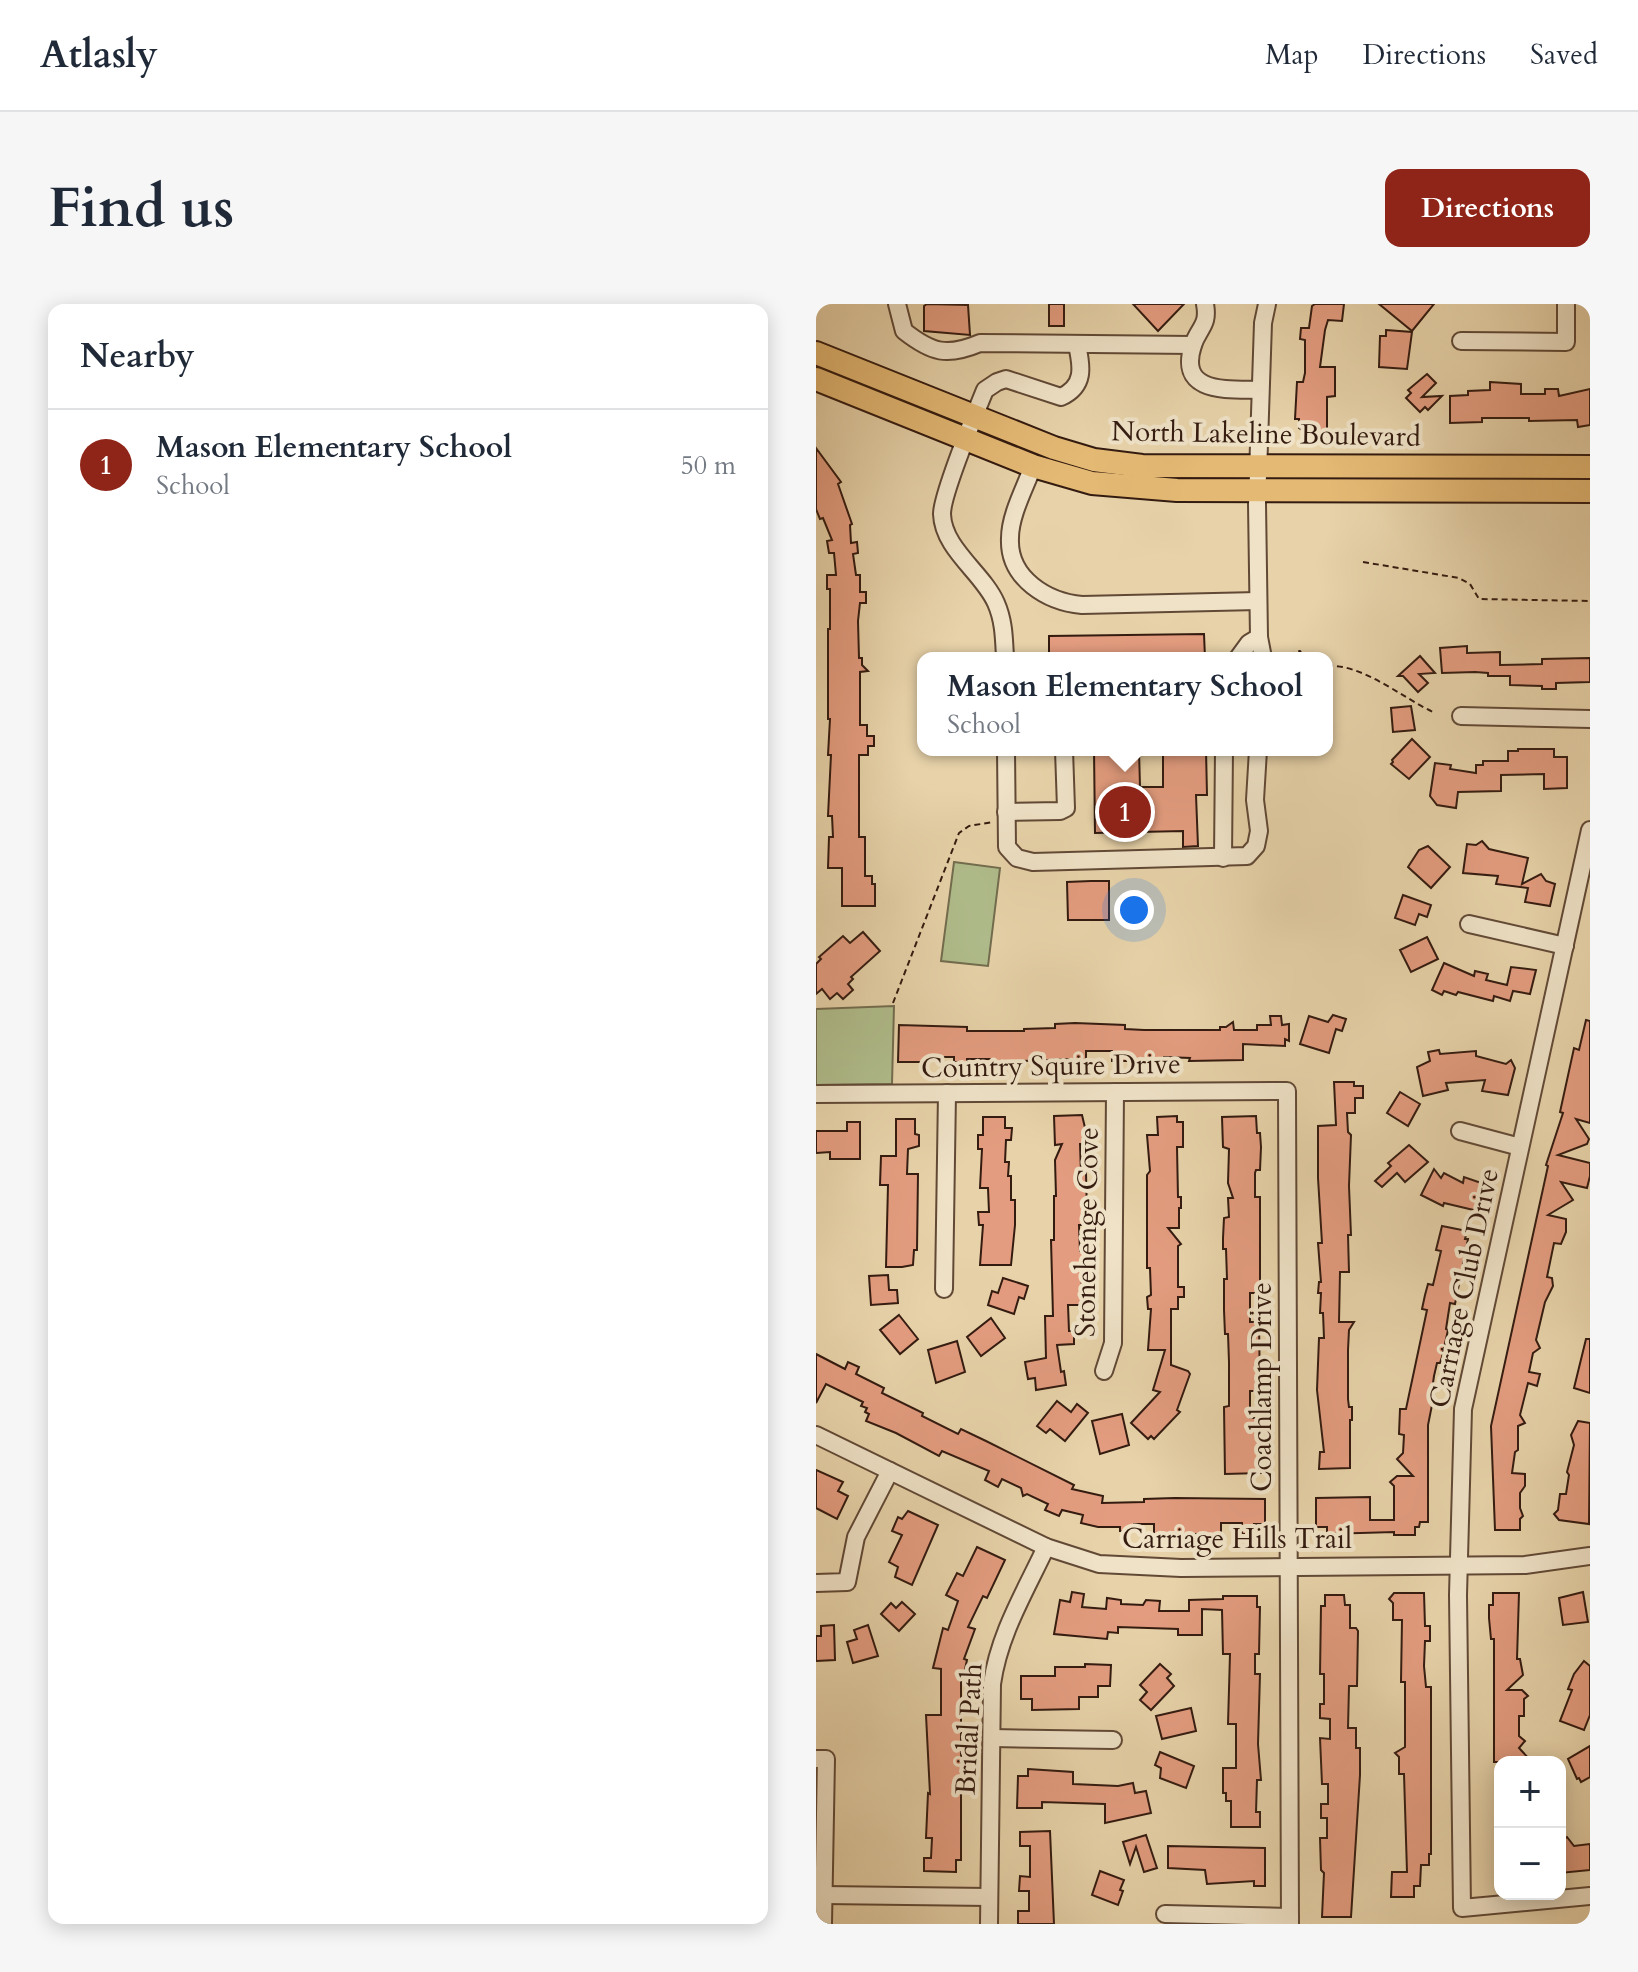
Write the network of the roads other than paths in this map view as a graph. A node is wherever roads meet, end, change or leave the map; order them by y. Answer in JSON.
{"nodes":[{"id":1,"x":897,"y":304,"type":"edge"},
{"id":2,"x":1205,"y":304,"type":"edge"},
{"id":3,"x":1267,"y":304,"type":"edge"},
{"id":4,"x":1566,"y":304,"type":"edge"},
{"id":5,"x":1461,"y":341,"type":"dead end"},
{"id":6,"x":1077,"y":345,"type":"junction"},
{"id":7,"x":1193,"y":345,"type":"junction"},
{"id":8,"x":816,"y":353,"type":"edge"},
{"id":9,"x":816,"y":379,"type":"edge"},
{"id":10,"x":1260,"y":390,"type":"junction"},
{"id":11,"x":976,"y":416,"type":"junction"},
{"id":12,"x":967,"y":439,"type":"junction"},
{"id":13,"x":1033,"y":466,"type":"junction"},
{"id":14,"x":1258,"y":467,"type":"junction"},
{"id":15,"x":1590,"y":467,"type":"edge"},
{"id":16,"x":1257,"y":490,"type":"junction"},
{"id":17,"x":1590,"y":491,"type":"edge"},
{"id":18,"x":1258,"y":601,"type":"junction"},
{"id":19,"x":1259,"y":637,"type":"junction"},
{"id":20,"x":1005,"y":652,"type":"edge"},
{"id":21,"x":1242,"y":652,"type":"edge"},
{"id":22,"x":1262,"y":652,"type":"edge"},
{"id":23,"x":1461,"y":716,"type":"dead end"},
{"id":24,"x":1590,"y":719,"type":"edge"},
{"id":25,"x":1006,"y":756,"type":"edge"},
{"id":26,"x":1064,"y":756,"type":"edge"},
{"id":27,"x":1224,"y":756,"type":"edge"},
{"id":28,"x":1258,"y":756,"type":"edge"},
{"id":29,"x":1006,"y":818,"type":"junction"},
{"id":30,"x":1590,"y":830,"type":"edge"},
{"id":31,"x":1223,"y":858,"type":"junction"},
{"id":32,"x":1469,"y":924,"type":"dead end"},
{"id":33,"x":1565,"y":946,"type":"junction"},
{"id":34,"x":1287,"y":1091,"type":"joint"},
{"id":35,"x":1115,"y":1092,"type":"junction"},
{"id":36,"x":947,"y":1093,"type":"junction"},
{"id":37,"x":816,"y":1094,"type":"edge"},
{"id":38,"x":1460,"y":1131,"type":"dead end"},
{"id":39,"x":1520,"y":1147,"type":"junction"},
{"id":40,"x":944,"y":1289,"type":"dead end"},
{"id":41,"x":1104,"y":1371,"type":"dead end"},
{"id":42,"x":816,"y":1435,"type":"edge"},
{"id":43,"x":890,"y":1471,"type":"junction"},
{"id":44,"x":1046,"y":1547,"type":"junction"},
{"id":45,"x":1590,"y":1556,"type":"edge"},
{"id":46,"x":1459,"y":1564,"type":"junction"},
{"id":47,"x":1288,"y":1566,"type":"junction"},
{"id":48,"x":816,"y":1583,"type":"edge"},
{"id":49,"x":992,"y":1738,"type":"junction"},
{"id":50,"x":1113,"y":1740,"type":"dead end"},
{"id":51,"x":816,"y":1759,"type":"edge"},
{"id":52,"x":823,"y":1895,"type":"junction"},
{"id":53,"x":1590,"y":1896,"type":"edge"},
{"id":54,"x":989,"y":1897,"type":"junction"},
{"id":55,"x":1165,"y":1914,"type":"dead end"},
{"id":56,"x":1290,"y":1920,"type":"edge"},
{"id":57,"x":823,"y":1924,"type":"edge"},
{"id":58,"x":989,"y":1924,"type":"edge"}],
"edges":[{"from":1,"to":6,"type":"street"},
{"from":2,"to":7,"type":"street"},
{"from":3,"to":10,"type":"street"},
{"from":4,"to":5,"type":"street"},
{"from":6,"to":7,"type":"street"},
{"from":6,"to":11,"type":"street"},
{"from":7,"to":10,"type":"street"},
{"from":8,"to":11,"type":"main road","name":"North Lakeline Boulevard"},
{"from":9,"to":12,"type":"main road","name":"North Lakeline Boulevard"},
{"from":10,"to":14,"type":"street"},
{"from":11,"to":12,"type":"street"},
{"from":11,"to":14,"type":"main road","name":"North Lakeline Boulevard"},
{"from":12,"to":13,"type":"main road","name":"North Lakeline Boulevard"},
{"from":12,"to":20,"type":"street"},
{"from":13,"to":16,"type":"main road","name":"North Lakeline Boulevard"},
{"from":13,"to":18,"type":"street"},
{"from":14,"to":15,"type":"main road","name":"North Lakeline Boulevard"},
{"from":14,"to":16,"type":"street"},
{"from":16,"to":17,"type":"main road","name":"North Lakeline Boulevard"},
{"from":16,"to":18,"type":"street"},
{"from":18,"to":19,"type":"street"},
{"from":19,"to":21,"type":"street"},
{"from":19,"to":22,"type":"street"},
{"from":23,"to":24,"type":"street"},
{"from":25,"to":29,"type":"street"},
{"from":26,"to":29,"type":"street"},
{"from":27,"to":31,"type":"street"},
{"from":28,"to":31,"type":"street"},
{"from":29,"to":31,"type":"street"},
{"from":30,"to":33,"type":"street","name":"Carriage Club Drive"},
{"from":32,"to":33,"type":"street"},
{"from":33,"to":39,"type":"street","name":"Carriage Club Drive"},
{"from":34,"to":35,"type":"street","name":"Country Squire Drive"},
{"from":34,"to":47,"type":"street","name":"Coachlamp Drive"},
{"from":35,"to":36,"type":"street","name":"Country Squire Drive"},
{"from":35,"to":41,"type":"street","name":"Stonehenge Cove"},
{"from":36,"to":37,"type":"street","name":"Country Squire Drive"},
{"from":36,"to":40,"type":"street"},
{"from":38,"to":39,"type":"street"},
{"from":39,"to":46,"type":"street","name":"Carriage Club Drive"},
{"from":42,"to":43,"type":"street","name":"Carriage Hills Trail"},
{"from":43,"to":44,"type":"street","name":"Carriage Hills Trail"},
{"from":43,"to":48,"type":"street"},
{"from":44,"to":47,"type":"street","name":"Carriage Hills Trail"},
{"from":44,"to":49,"type":"street","name":"Bridal Path"},
{"from":45,"to":46,"type":"street","name":"Carriage Hills Trail"},
{"from":46,"to":47,"type":"street","name":"Carriage Hills Trail"},
{"from":46,"to":53,"type":"street","name":"Carriage Club Drive"},
{"from":47,"to":56,"type":"street","name":"Coachlamp Drive"},
{"from":49,"to":50,"type":"street"},
{"from":49,"to":54,"type":"street","name":"Bridal Path"},
{"from":51,"to":52,"type":"street"},
{"from":52,"to":54,"type":"street"},
{"from":52,"to":57,"type":"street"},
{"from":54,"to":58,"type":"street","name":"Bridal Path"},
{"from":55,"to":56,"type":"street"}]}
